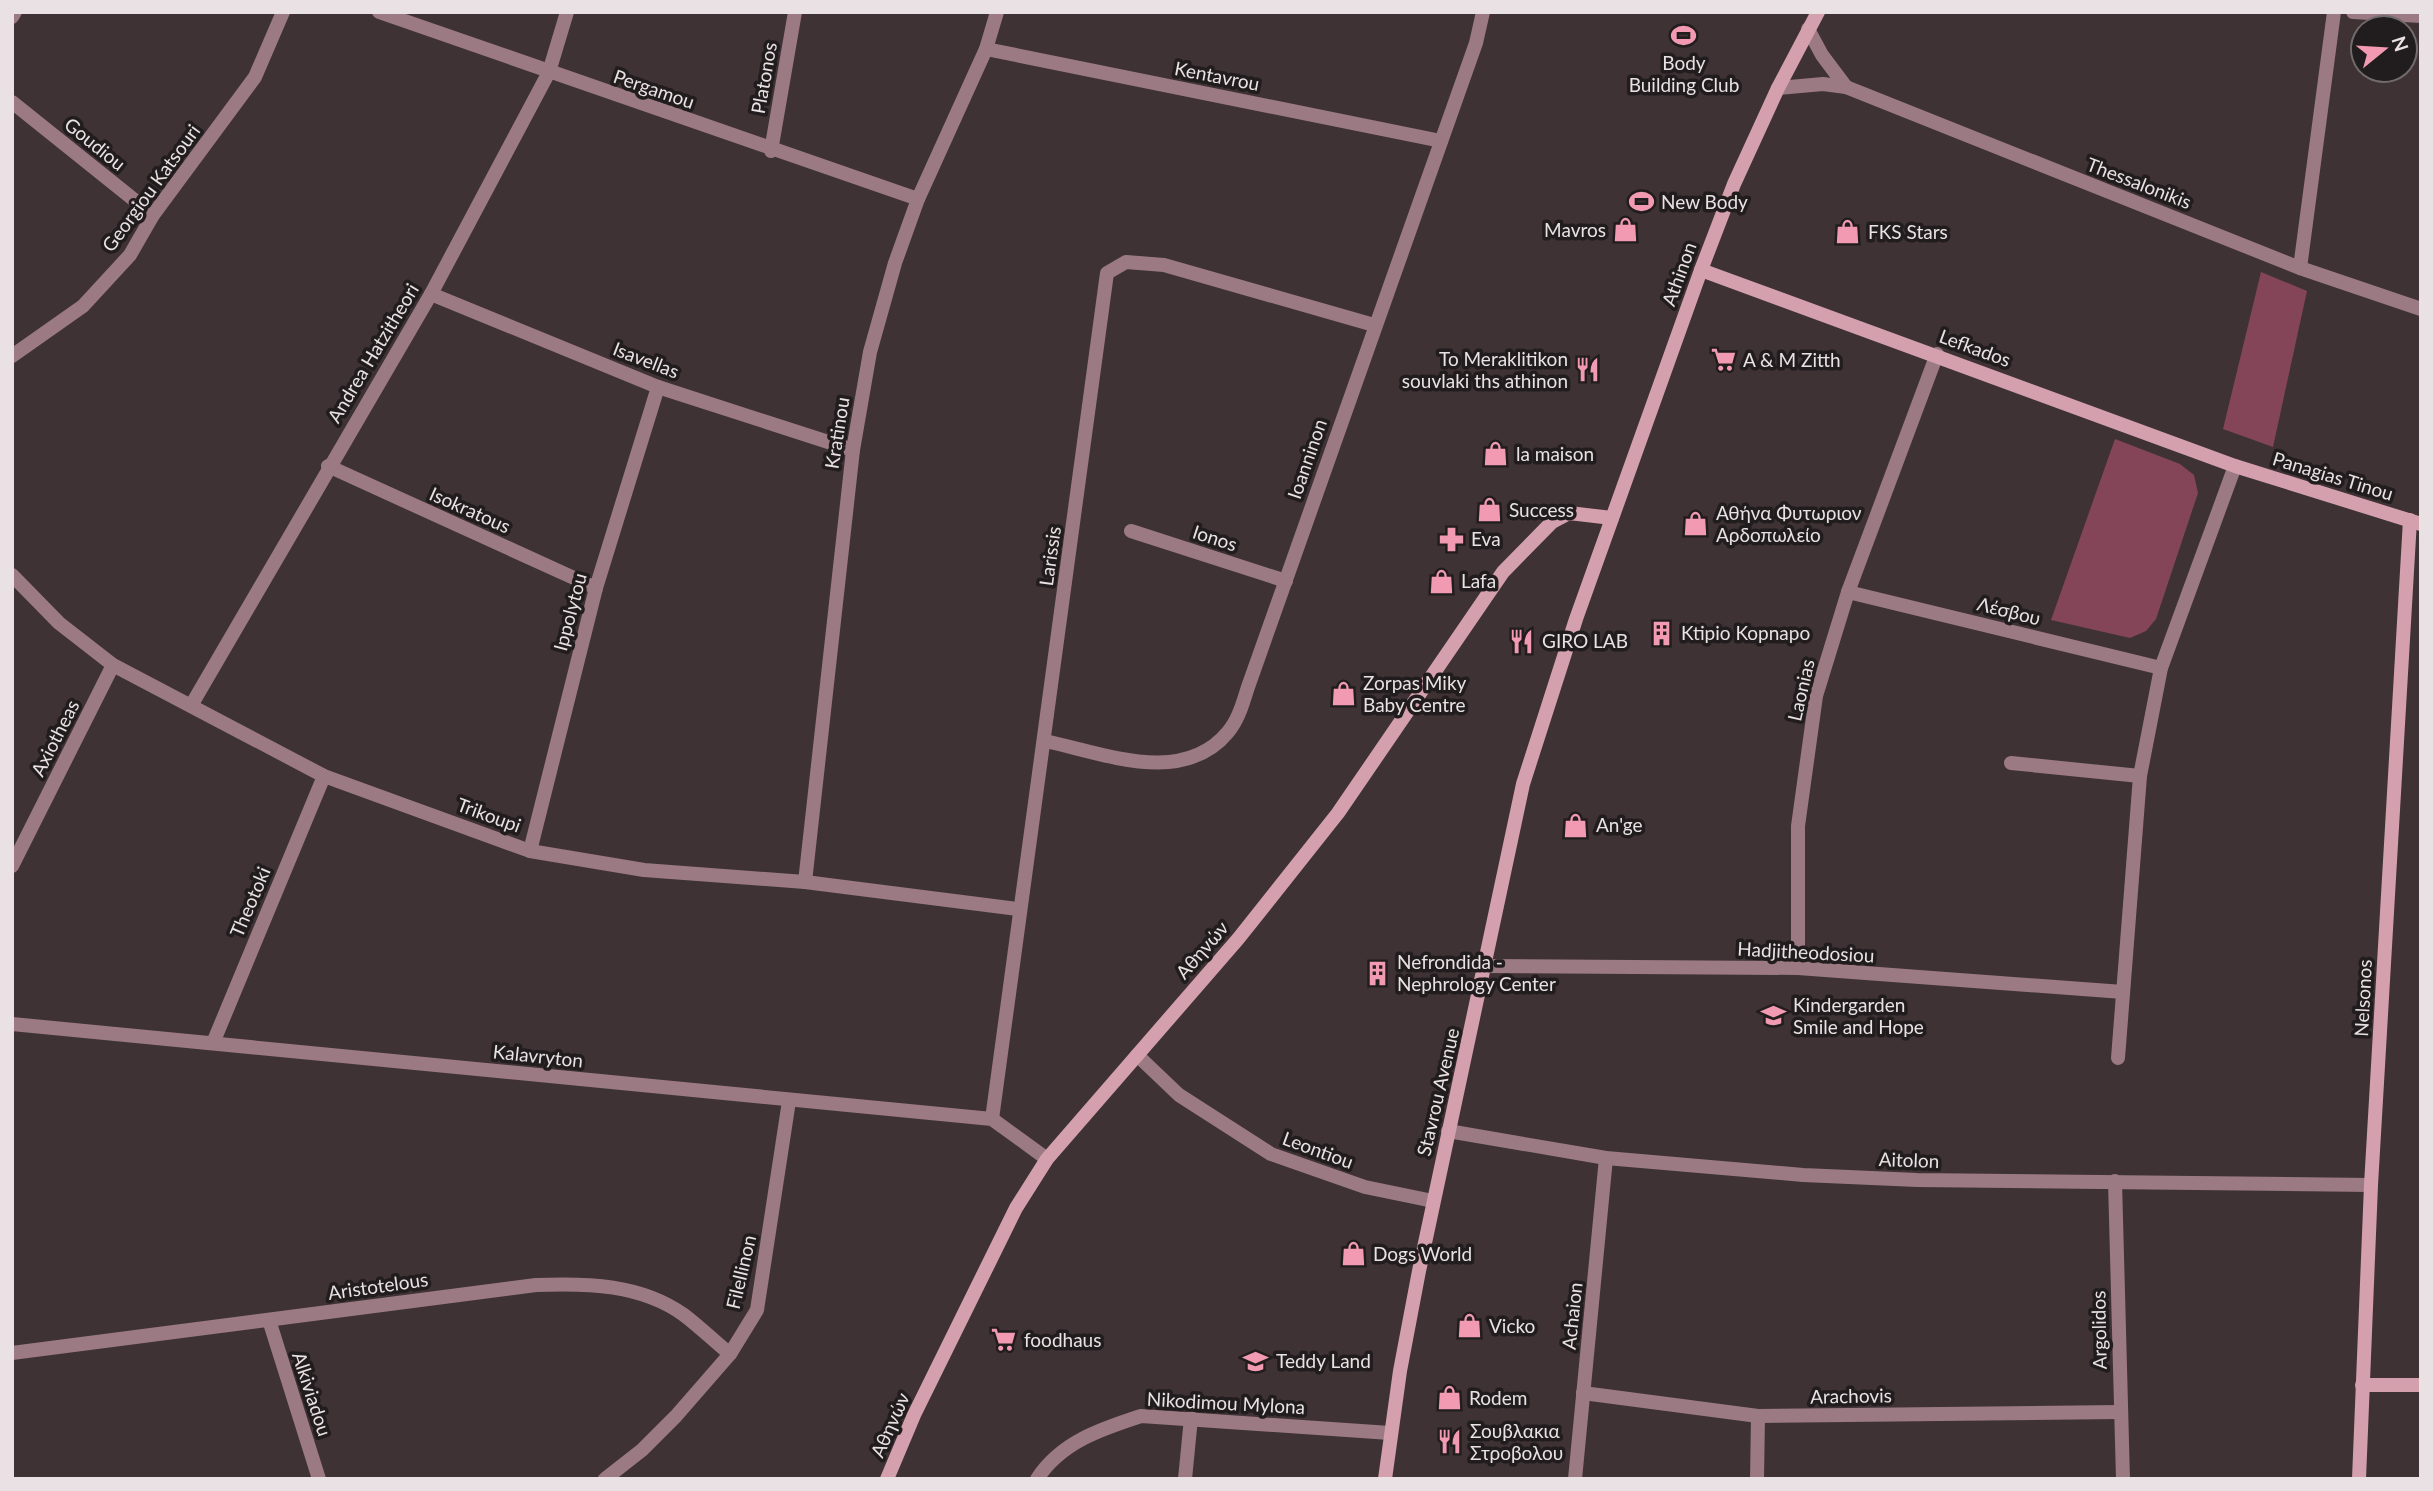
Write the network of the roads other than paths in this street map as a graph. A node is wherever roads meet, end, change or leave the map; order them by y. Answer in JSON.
{"nodes":[{"id":1,"x":15,"y":12,"type":"edge"},
{"id":2,"x":283,"y":12,"type":"edge"},
{"id":3,"x":379,"y":12,"type":"edge"},
{"id":4,"x":566,"y":12,"type":"edge"},
{"id":5,"x":795,"y":12,"type":"edge"},
{"id":6,"x":997,"y":12,"type":"edge"},
{"id":7,"x":1483,"y":12,"type":"edge"},
{"id":8,"x":1818,"y":12,"type":"edge"},
{"id":9,"x":2334,"y":12,"type":"edge"},
{"id":10,"x":2353,"y":12,"type":"edge"},
{"id":11,"x":2421,"y":16,"type":"edge"},
{"id":12,"x":12,"y":17,"type":"edge"},
{"id":13,"x":1808,"y":29,"type":"junction"},
{"id":14,"x":986,"y":50,"type":"junction"},
{"id":15,"x":549,"y":72,"type":"junction"},
{"id":16,"x":1846,"y":87,"type":"junction"},
{"id":17,"x":1778,"y":88,"type":"junction"},
{"id":18,"x":12,"y":102,"type":"edge"},
{"id":19,"x":1441,"y":141,"type":"junction"},
{"id":20,"x":771,"y":151,"type":"junction"},
{"id":21,"x":918,"y":199,"type":"junction"},
{"id":22,"x":153,"y":215,"type":"junction"},
{"id":23,"x":2300,"y":268,"type":"junction"},
{"id":24,"x":1701,"y":270,"type":"junction"},
{"id":25,"x":431,"y":294,"type":"junction"},
{"id":26,"x":2421,"y":309,"type":"edge"},
{"id":27,"x":1374,"y":325,"type":"junction"},
{"id":28,"x":1937,"y":354,"type":"junction"},
{"id":29,"x":12,"y":356,"type":"edge"},
{"id":30,"x":658,"y":387,"type":"junction"},
{"id":31,"x":853,"y":450,"type":"junction"},
{"id":32,"x":328,"y":466,"type":"junction"},
{"id":33,"x":2235,"y":466,"type":"junction"},
{"id":34,"x":1612,"y":518,"type":"junction"},
{"id":35,"x":2415,"y":522,"type":"edge"},
{"id":36,"x":1132,"y":531,"type":"dead end"},
{"id":37,"x":12,"y":575,"type":"edge"},
{"id":38,"x":1286,"y":581,"type":"junction"},
{"id":39,"x":596,"y":588,"type":"junction"},
{"id":40,"x":1848,"y":592,"type":"junction"},
{"id":41,"x":113,"y":665,"type":"junction"},
{"id":42,"x":2161,"y":668,"type":"junction"},
{"id":43,"x":192,"y":704,"type":"junction"},
{"id":44,"x":1045,"y":741,"type":"junction"},
{"id":45,"x":2011,"y":763,"type":"dead end"},
{"id":46,"x":324,"y":776,"type":"junction"},
{"id":47,"x":2140,"y":776,"type":"junction"},
{"id":48,"x":530,"y":851,"type":"junction"},
{"id":49,"x":12,"y":866,"type":"edge"},
{"id":50,"x":805,"y":882,"type":"junction"},
{"id":51,"x":1018,"y":909,"type":"junction"},
{"id":52,"x":1485,"y":966,"type":"junction"},
{"id":53,"x":1798,"y":968,"type":"junction"},
{"id":54,"x":2123,"y":992,"type":"junction"},
{"id":55,"x":12,"y":1024,"type":"edge"},
{"id":56,"x":213,"y":1043,"type":"junction"},
{"id":57,"x":1137,"y":1055,"type":"junction"},
{"id":58,"x":2118,"y":1058,"type":"dead end"},
{"id":59,"x":789,"y":1101,"type":"junction"},
{"id":60,"x":992,"y":1119,"type":"junction"},
{"id":61,"x":1448,"y":1131,"type":"junction"},
{"id":62,"x":1606,"y":1158,"type":"junction"},
{"id":63,"x":1047,"y":1159,"type":"junction"},
{"id":64,"x":2115,"y":1181,"type":"junction"},
{"id":65,"x":2371,"y":1185,"type":"junction"},
{"id":66,"x":1433,"y":1201,"type":"junction"},
{"id":67,"x":268,"y":1320,"type":"junction"},
{"id":68,"x":12,"y":1353,"type":"edge"},
{"id":69,"x":730,"y":1354,"type":"junction"},
{"id":70,"x":2362,"y":1385,"type":"junction"},
{"id":71,"x":2421,"y":1385,"type":"edge"},
{"id":72,"x":1583,"y":1393,"type":"junction"},
{"id":73,"x":2120,"y":1412,"type":"junction"},
{"id":74,"x":1758,"y":1416,"type":"junction"},
{"id":75,"x":1191,"y":1418,"type":"junction"},
{"id":76,"x":1390,"y":1433,"type":"junction"},
{"id":77,"x":319,"y":1479,"type":"edge"},
{"id":78,"x":605,"y":1479,"type":"edge"},
{"id":79,"x":887,"y":1479,"type":"edge"},
{"id":80,"x":1037,"y":1479,"type":"edge"},
{"id":81,"x":1185,"y":1479,"type":"edge"},
{"id":82,"x":1385,"y":1479,"type":"edge"},
{"id":83,"x":1575,"y":1479,"type":"edge"},
{"id":84,"x":1757,"y":1479,"type":"edge"},
{"id":85,"x":2123,"y":1479,"type":"edge"},
{"id":86,"x":2358,"y":1479,"type":"edge"}],
"edges":[{"from":1,"to":12,"type":"street"},
{"from":2,"to":22,"type":"street","name":"Georgiou Katsouri"},
{"from":3,"to":15,"type":"street","name":"Pergamou"},
{"from":4,"to":15,"type":"street","name":"Andrea Hatzitheori"},
{"from":5,"to":20,"type":"street","name":"Platonos"},
{"from":6,"to":14,"type":"street","name":"Kratinou"},
{"from":7,"to":19,"type":"street","name":"Ioanninon"},
{"from":8,"to":13,"type":"street","name":"Athinon"},
{"from":9,"to":23,"type":"street"},
{"from":10,"to":11,"type":"street"},
{"from":13,"to":16,"type":"street"},
{"from":13,"to":17,"type":"street","name":"Athinon"},
{"from":14,"to":19,"type":"street","name":"Kentavrou"},
{"from":14,"to":21,"type":"street","name":"Kratinou"},
{"from":15,"to":20,"type":"street","name":"Pergamou"},
{"from":15,"to":25,"type":"street","name":"Andrea Hatzitheori"},
{"from":16,"to":17,"type":"street"},
{"from":16,"to":23,"type":"street","name":"Thessalonikis"},
{"from":17,"to":24,"type":"street","name":"Athinon"},
{"from":18,"to":22,"type":"street","name":"Goudiou"},
{"from":19,"to":27,"type":"street","name":"Ioanninon"},
{"from":20,"to":21,"type":"street","name":"Pergamou"},
{"from":21,"to":31,"type":"street","name":"Kratinou"},
{"from":22,"to":29,"type":"street","name":"Georgiou Katsouri"},
{"from":23,"to":26,"type":"street","name":"Thessalonikis"},
{"from":24,"to":28,"type":"street","name":"Lefkados"},
{"from":24,"to":34,"type":"street","name":"Athinon"},
{"from":25,"to":30,"type":"street","name":"Isavellas"},
{"from":25,"to":32,"type":"street","name":"Andrea Hatzitheori"},
{"from":27,"to":38,"type":"street","name":"Ioanninon"},
{"from":27,"to":44,"type":"street","name":"Larissis"},
{"from":28,"to":33,"type":"street","name":"Lefkados"},
{"from":28,"to":40,"type":"street","name":"Laonias"},
{"from":30,"to":31,"type":"street","name":"Isavellas"},
{"from":30,"to":39,"type":"street","name":"Ippolytou"},
{"from":31,"to":50,"type":"street","name":"Kratinou"},
{"from":32,"to":39,"type":"street","name":"Isokratous"},
{"from":32,"to":43,"type":"street","name":"Andrea Hatzitheori"},
{"from":33,"to":35,"type":"street","name":"Panagias Tinou"},
{"from":33,"to":42,"type":"street"},
{"from":34,"to":52,"type":"street","name":"Stavrou Avenue"},
{"from":34,"to":57,"type":"street","name":"Αθηνών"},
{"from":35,"to":65,"type":"street","name":"Nelsonos"},
{"from":36,"to":38,"type":"street","name":"Ionos"},
{"from":37,"to":41,"type":"street","name":"Trikoupi"},
{"from":38,"to":44,"type":"street","name":"Ioanninon"},
{"from":39,"to":48,"type":"street","name":"Ippolytou"},
{"from":40,"to":42,"type":"street","name":"Λέσβου"},
{"from":40,"to":53,"type":"street","name":"Laonias"},
{"from":41,"to":43,"type":"street","name":"Trikoupi"},
{"from":41,"to":49,"type":"street","name":"Axiotheas"},
{"from":42,"to":47,"type":"street"},
{"from":43,"to":46,"type":"street","name":"Trikoupi"},
{"from":44,"to":51,"type":"street","name":"Larissis"},
{"from":45,"to":47,"type":"street"},
{"from":46,"to":48,"type":"street","name":"Trikoupi"},
{"from":46,"to":56,"type":"street","name":"Theotoki"},
{"from":47,"to":54,"type":"street"},
{"from":48,"to":50,"type":"street","name":"Trikoupi"},
{"from":50,"to":51,"type":"street","name":"Trikoupi"},
{"from":51,"to":60,"type":"street","name":"Larissis"},
{"from":52,"to":53,"type":"street","name":"Hadjitheodosiou"},
{"from":52,"to":61,"type":"street","name":"Stavrou Avenue"},
{"from":53,"to":54,"type":"street","name":"Hadjitheodosiou"},
{"from":54,"to":58,"type":"street"},
{"from":55,"to":56,"type":"street","name":"Kalavryton"},
{"from":56,"to":59,"type":"street","name":"Kalavryton"},
{"from":57,"to":63,"type":"street","name":"Αθηνών"},
{"from":57,"to":66,"type":"street","name":"Leontiou"},
{"from":59,"to":60,"type":"street","name":"Kalavryton"},
{"from":59,"to":69,"type":"street","name":"Filellinon"},
{"from":60,"to":63,"type":"street"},
{"from":61,"to":62,"type":"street","name":"Aitolon"},
{"from":61,"to":66,"type":"street","name":"Stavrou Avenue"},
{"from":62,"to":64,"type":"street","name":"Aitolon"},
{"from":62,"to":72,"type":"street","name":"Achaion"},
{"from":63,"to":79,"type":"street","name":"Αθηνών"},
{"from":64,"to":65,"type":"street","name":"Aitolon"},
{"from":64,"to":73,"type":"street","name":"Argolidos"},
{"from":65,"to":70,"type":"street","name":"Nelsonos"},
{"from":66,"to":76,"type":"street","name":"Stavrou Avenue"},
{"from":67,"to":68,"type":"street","name":"Aristotelous"},
{"from":67,"to":69,"type":"street","name":"Aristotelous"},
{"from":67,"to":77,"type":"street","name":"Alkiviadou"},
{"from":69,"to":78,"type":"street","name":"Filellinon"},
{"from":70,"to":71,"type":"street"},
{"from":70,"to":86,"type":"street","name":"Nelsonos"},
{"from":72,"to":74,"type":"street","name":"Arachovis"},
{"from":72,"to":83,"type":"street","name":"Achaion"},
{"from":73,"to":74,"type":"street","name":"Arachovis"},
{"from":73,"to":85,"type":"street","name":"Argolidos"},
{"from":74,"to":84,"type":"street"},
{"from":75,"to":76,"type":"street","name":"Nikodimou Mylona"},
{"from":75,"to":80,"type":"street","name":"Nikodimou Mylona"},
{"from":75,"to":81,"type":"street"},
{"from":76,"to":82,"type":"street","name":"Stavrou Avenue"}]}
